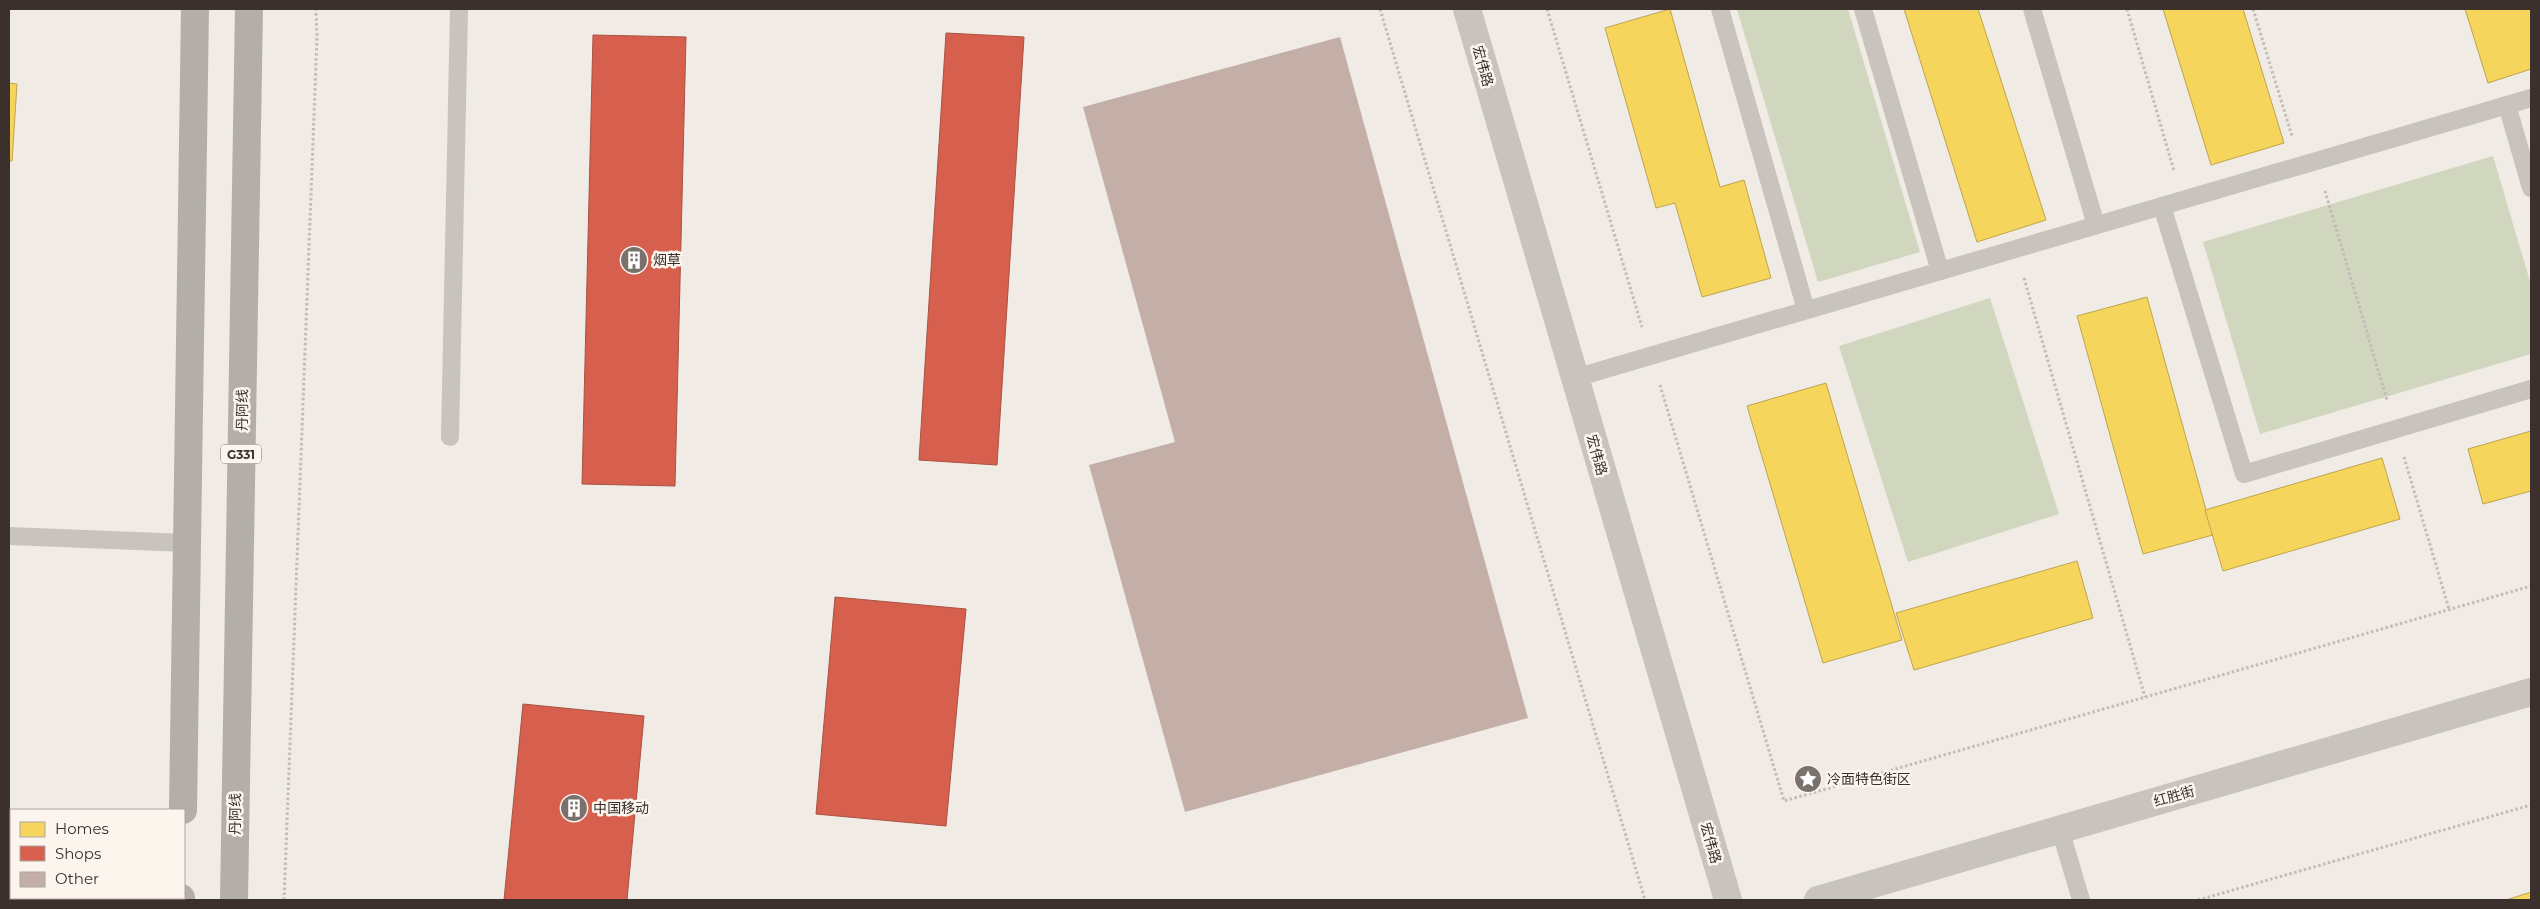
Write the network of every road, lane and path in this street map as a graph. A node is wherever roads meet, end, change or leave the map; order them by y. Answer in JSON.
{"nodes":[{"id":1,"x":195,"y":9,"type":"edge"},
{"id":2,"x":249,"y":9,"type":"edge"},
{"id":3,"x":316,"y":9,"type":"edge"},
{"id":4,"x":459,"y":9,"type":"edge"},
{"id":5,"x":1380,"y":9,"type":"edge"},
{"id":6,"x":1466,"y":9,"type":"edge"},
{"id":7,"x":1547,"y":9,"type":"edge"},
{"id":8,"x":1720,"y":9,"type":"edge"},
{"id":9,"x":1863,"y":9,"type":"edge"},
{"id":10,"x":2032,"y":9,"type":"edge"},
{"id":11,"x":2127,"y":9,"type":"edge"},
{"id":12,"x":2253,"y":9,"type":"edge"},
{"id":13,"x":2531,"y":98,"type":"edge"},
{"id":14,"x":2507,"y":105,"type":"junction"},
{"id":15,"x":2308,"y":163,"type":"junction"},
{"id":16,"x":2531,"y":188,"type":"edge"},
{"id":17,"x":2182,"y":200,"type":"junction"},
{"id":18,"x":2162,"y":206,"type":"junction"},
{"id":19,"x":2096,"y":225,"type":"junction"},
{"id":20,"x":2016,"y":249,"type":"junction"},
{"id":21,"x":1940,"y":271,"type":"junction"},
{"id":22,"x":1806,"y":310,"type":"junction"},
{"id":23,"x":1651,"y":355,"type":"junction"},
{"id":24,"x":1575,"y":378,"type":"junction"},
{"id":25,"x":2531,"y":389,"type":"edge"},
{"id":26,"x":2390,"y":409,"type":"dead end"},
{"id":27,"x":450,"y":437,"type":"dead end"},
{"id":28,"x":2401,"y":447,"type":"dead end"},
{"id":29,"x":9,"y":536,"type":"edge"},
{"id":30,"x":187,"y":544,"type":"junction"},
{"id":31,"x":2531,"y":586,"type":"edge"},
{"id":32,"x":2449,"y":609,"type":"junction"},
{"id":33,"x":2531,"y":692,"type":"edge"},
{"id":34,"x":2145,"y":697,"type":"junction"},
{"id":35,"x":2531,"y":805,"type":"edge"},
{"id":36,"x":183,"y":809,"type":"edge"},
{"id":37,"x":2060,"y":829,"type":"junction"},
{"id":38,"x":234,"y":900,"type":"edge"},
{"id":39,"x":284,"y":900,"type":"edge"},
{"id":40,"x":1644,"y":900,"type":"edge"},
{"id":41,"x":1728,"y":900,"type":"edge"},
{"id":42,"x":1818,"y":900,"type":"edge"},
{"id":43,"x":2081,"y":900,"type":"edge"},
{"id":44,"x":2198,"y":900,"type":"edge"}],
"edges":[{"from":1,"to":30,"type":"highway"},
{"from":2,"to":38,"type":"highway","name":"丹阿线","number":"G331"},
{"from":3,"to":39,"type":"path"},
{"from":4,"to":27,"type":"lane"},
{"from":5,"to":40,"type":"path"},
{"from":6,"to":24,"type":"street","name":"宏伟路"},
{"from":7,"to":23,"type":"path"},
{"from":8,"to":22,"type":"lane"},
{"from":9,"to":21,"type":"lane"},
{"from":10,"to":19,"type":"lane"},
{"from":11,"to":17,"type":"path"},
{"from":12,"to":15,"type":"path"},
{"from":13,"to":14,"type":"lane"},
{"from":14,"to":15,"type":"lane"},
{"from":14,"to":16,"type":"lane"},
{"from":15,"to":17,"type":"lane"},
{"from":15,"to":26,"type":"path"},
{"from":17,"to":18,"type":"lane"},
{"from":18,"to":19,"type":"lane"},
{"from":18,"to":25,"type":"lane"},
{"from":19,"to":20,"type":"lane"},
{"from":20,"to":21,"type":"lane"},
{"from":20,"to":34,"type":"path"},
{"from":21,"to":22,"type":"lane"},
{"from":22,"to":23,"type":"lane"},
{"from":23,"to":24,"type":"lane"},
{"from":23,"to":34,"type":"path"},
{"from":24,"to":41,"type":"street","name":"宏伟路"},
{"from":28,"to":32,"type":"path"},
{"from":29,"to":30,"type":"lane"},
{"from":30,"to":36,"type":"highway"},
{"from":31,"to":32,"type":"path"},
{"from":32,"to":34,"type":"path"},
{"from":33,"to":37,"type":"street","name":"红胜街"},
{"from":35,"to":44,"type":"path"},
{"from":37,"to":42,"type":"street","name":"红胜街"},
{"from":37,"to":43,"type":"lane"}]}
